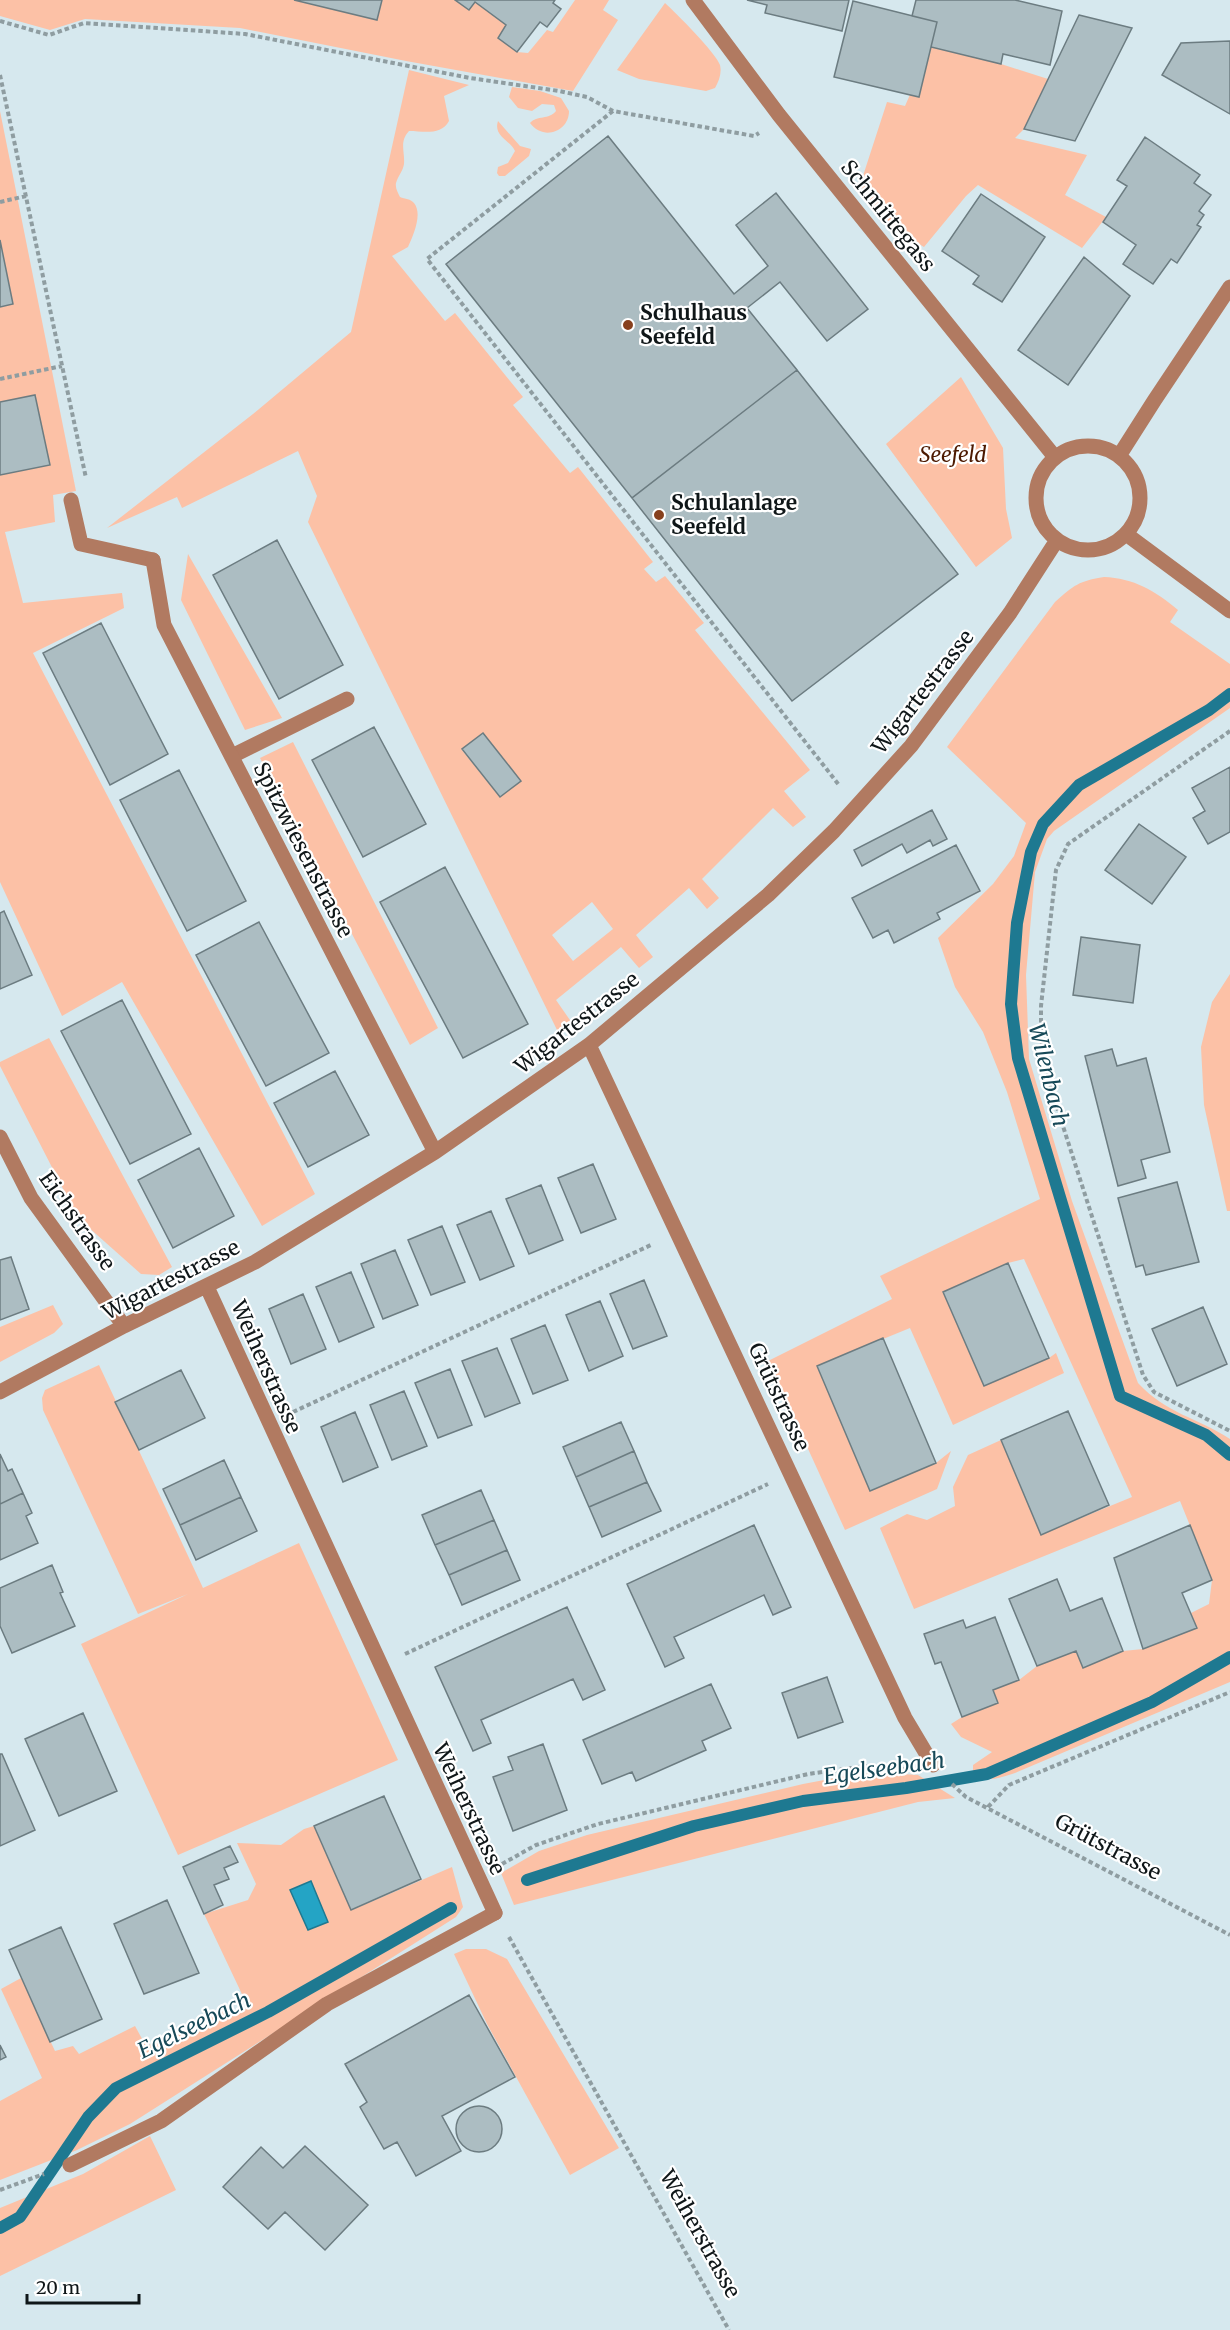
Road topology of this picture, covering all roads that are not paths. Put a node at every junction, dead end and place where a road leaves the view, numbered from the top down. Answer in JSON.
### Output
{"nodes":[{"id":1,"x":693,"y":0,"type":"edge"},
{"id":2,"x":1230,"y":287,"type":"edge"},
{"id":3,"x":1054,"y":456,"type":"junction"},
{"id":4,"x":1119,"y":456,"type":"junction"},
{"id":5,"x":71,"y":500,"type":"dead end"},
{"id":6,"x":1126,"y":534,"type":"junction"},
{"id":7,"x":1057,"y":540,"type":"junction"},
{"id":8,"x":1230,"y":611,"type":"edge"},
{"id":9,"x":347,"y":699,"type":"dead end"},
{"id":10,"x":232,"y":756,"type":"junction"},
{"id":11,"x":589,"y":1045,"type":"junction"},
{"id":12,"x":0,"y":1137,"type":"edge"},
{"id":13,"x":435,"y":1152,"type":"junction"},
{"id":14,"x":207,"y":1287,"type":"junction"},
{"id":15,"x":124,"y":1326,"type":"junction"},
{"id":16,"x":0,"y":1392,"type":"edge"},
{"id":17,"x":933,"y":1766,"type":"road end"},
{"id":18,"x":70,"y":2165,"type":"dead end"}],
"edges":[{"from":1,"to":3,"type":"street","name":"Schmittegass"},
{"from":2,"to":4,"type":"street"},
{"from":3,"to":4,"type":"street"},
{"from":3,"to":7,"type":"street"},
{"from":4,"to":6,"type":"street"},
{"from":5,"to":10,"type":"street","name":"Spitzwiesenstrasse"},
{"from":6,"to":7,"type":"street"},
{"from":6,"to":8,"type":"street"},
{"from":7,"to":11,"type":"street","name":"Wigartestrasse"},
{"from":9,"to":10,"type":"street"},
{"from":10,"to":13,"type":"street","name":"Spitzwiesenstrasse"},
{"from":11,"to":13,"type":"street","name":"Wigartestrasse"},
{"from":11,"to":17,"type":"street","name":"Grütstrasse"},
{"from":12,"to":15,"type":"street","name":"Eichstrasse"},
{"from":13,"to":14,"type":"street","name":"Wigartestrasse"},
{"from":14,"to":15,"type":"street","name":"Wigartestrasse"},
{"from":14,"to":18,"type":"street","name":"Weiherstrasse"},
{"from":15,"to":16,"type":"street","name":"Wigartestrasse"}]}
